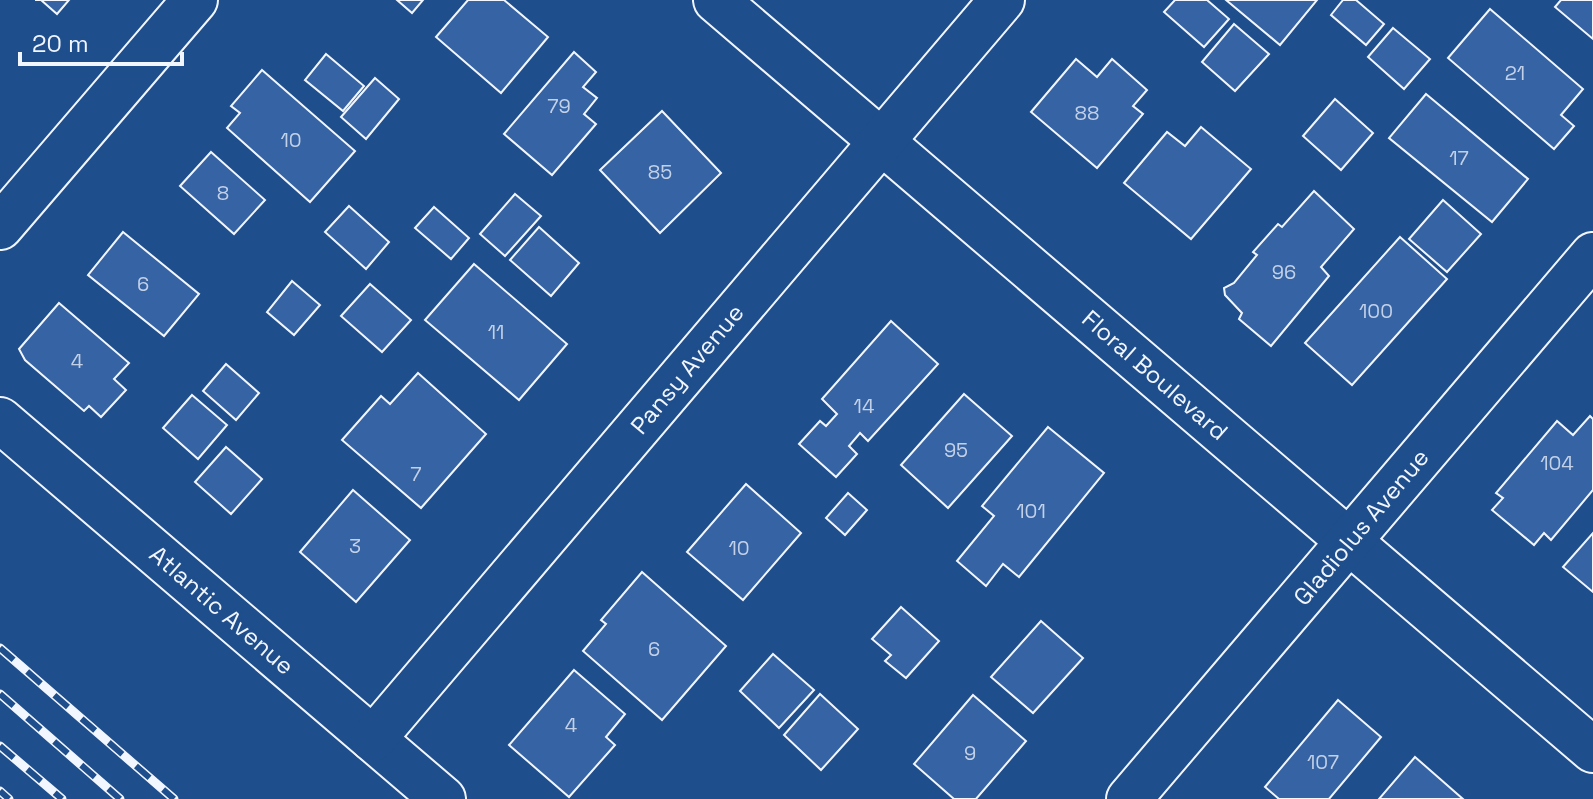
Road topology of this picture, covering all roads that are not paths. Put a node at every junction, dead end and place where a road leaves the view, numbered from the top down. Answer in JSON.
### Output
{"nodes":[{"id":1,"x":195,"y":0,"type":"edge"},
{"id":2,"x":716,"y":0,"type":"edge"},
{"id":3,"x":1002,"y":0,"type":"edge"},
{"id":4,"x":881,"y":141,"type":"junction"},
{"id":5,"x":0,"y":227,"type":"edge"},
{"id":6,"x":1593,"y":255,"type":"edge"},
{"id":7,"x":0,"y":420,"type":"edge"},
{"id":8,"x":1349,"y":541,"type":"junction"},
{"id":9,"x":373,"y":739,"type":"junction"},
{"id":10,"x":1593,"y":750,"type":"edge"},
{"id":11,"x":443,"y":799,"type":"edge"},
{"id":12,"x":1129,"y":799,"type":"edge"}],
"edges":[{"from":1,"to":5,"type":"street"},
{"from":2,"to":4,"type":"street","name":"Floral Boulevard"},
{"from":3,"to":4,"type":"street","name":"Pansy Avenue"},
{"from":4,"to":8,"type":"street","name":"Floral Boulevard"},
{"from":4,"to":9,"type":"street","name":"Pansy Avenue"},
{"from":6,"to":8,"type":"street","name":"Gladiolus Avenue"},
{"from":7,"to":9,"type":"street","name":"Atlantic Avenue"},
{"from":8,"to":10,"type":"street","name":"Floral Boulevard"},
{"from":8,"to":12,"type":"street","name":"Gladiolus Avenue"},
{"from":9,"to":11,"type":"street","name":"Atlantic Avenue"}]}
